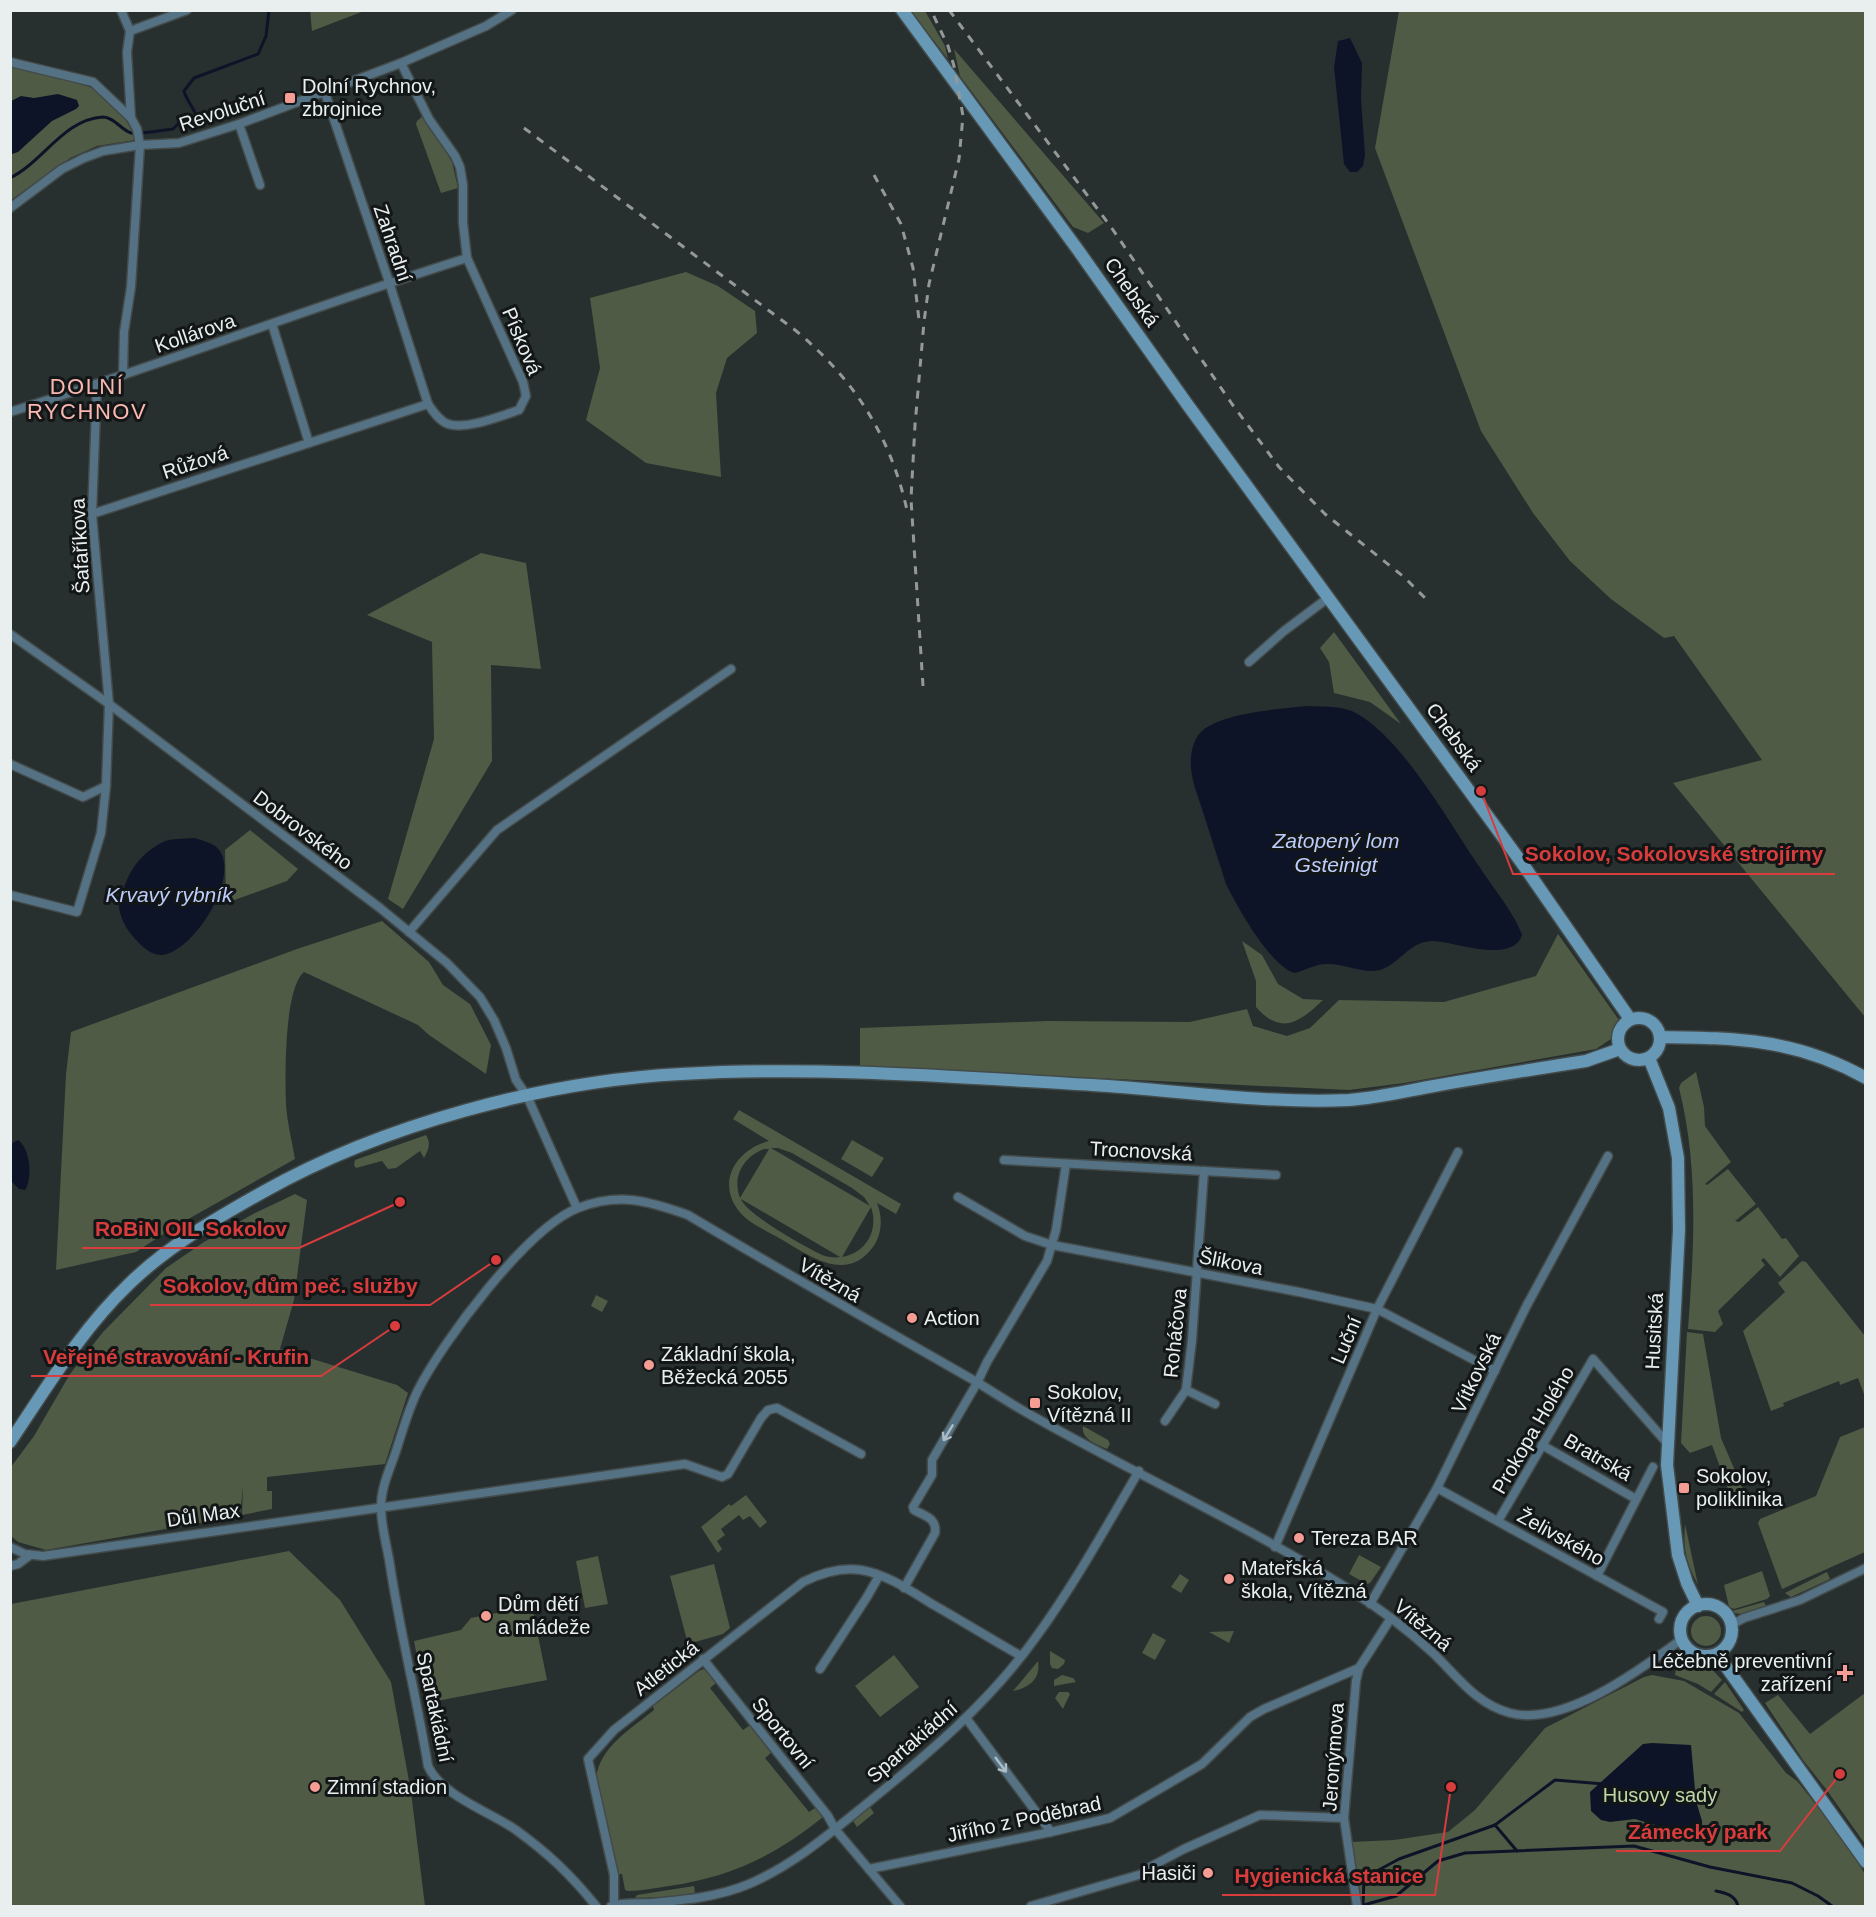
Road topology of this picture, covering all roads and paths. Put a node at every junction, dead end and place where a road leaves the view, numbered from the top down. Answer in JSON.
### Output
{"nodes":[{"id":1,"x":121,"y":10,"type":"edge"},
{"id":2,"x":187,"y":10,"type":"edge"},
{"id":3,"x":513,"y":10,"type":"edge"},
{"id":4,"x":902,"y":10,"type":"edge"},
{"id":5,"x":130,"y":31,"type":"junction"},
{"id":6,"x":10,"y":62,"type":"edge"},
{"id":7,"x":401,"y":63,"type":"junction"},
{"id":8,"x":325,"y":93,"type":"junction"},
{"id":9,"x":131,"y":118,"type":"junction"},
{"id":10,"x":239,"y":124,"type":"junction"},
{"id":11,"x":139,"y":137,"type":"junction"},
{"id":12,"x":260,"y":185,"type":"dead end"},
{"id":13,"x":10,"y":208,"type":"edge"},
{"id":14,"x":467,"y":258,"type":"junction"},
{"id":15,"x":389,"y":282,"type":"junction"},
{"id":16,"x":272,"y":324,"type":"junction"},
{"id":17,"x":123,"y":375,"type":"junction"},
{"id":18,"x":97,"y":384,"type":"junction"},
{"id":19,"x":428,"y":404,"type":"junction"},
{"id":20,"x":10,"y":412,"type":"edge"},
{"id":21,"x":309,"y":443,"type":"junction"},
{"id":22,"x":92,"y":514,"type":"junction"},
{"id":23,"x":1328,"y":598,"type":"junction"},
{"id":24,"x":10,"y":634,"type":"edge"},
{"id":25,"x":1249,"y":662,"type":"dead end"},
{"id":26,"x":731,"y":669,"type":"dead end"},
{"id":27,"x":109,"y":704,"type":"junction"},
{"id":28,"x":10,"y":764,"type":"edge"},
{"id":29,"x":106,"y":786,"type":"junction"},
{"id":30,"x":10,"y":895,"type":"edge"},
{"id":31,"x":408,"y":932,"type":"junction"},
{"id":32,"x":1630,"y":1020,"type":"junction"},
{"id":33,"x":1660,"y":1037,"type":"junction"},
{"id":34,"x":1620,"y":1048,"type":"junction"},
{"id":35,"x":1648,"y":1058,"type":"junction"},
{"id":36,"x":1866,"y":1078,"type":"edge"},
{"id":37,"x":527,"y":1096,"type":"junction"},
{"id":38,"x":1458,"y":1152,"type":"dead end"},
{"id":39,"x":1608,"y":1156,"type":"dead end"},
{"id":40,"x":1004,"y":1160,"type":"dead end"},
{"id":41,"x":1066,"y":1164,"type":"junction"},
{"id":42,"x":1204,"y":1171,"type":"junction"},
{"id":43,"x":1276,"y":1175,"type":"dead end"},
{"id":44,"x":958,"y":1197,"type":"dead end"},
{"id":45,"x":577,"y":1208,"type":"junction"},
{"id":46,"x":1052,"y":1245,"type":"junction"},
{"id":47,"x":1197,"y":1272,"type":"junction"},
{"id":48,"x":1377,"y":1310,"type":"junction"},
{"id":49,"x":1495,"y":1371,"type":"junction"},
{"id":50,"x":977,"y":1383,"type":"junction"},
{"id":51,"x":1186,"y":1390,"type":"junction"},
{"id":52,"x":1215,"y":1404,"type":"dead end"},
{"id":53,"x":1165,"y":1421,"type":"dead end"},
{"id":54,"x":10,"y":1442,"type":"edge"},
{"id":55,"x":1668,"y":1443,"type":"junction"},
{"id":56,"x":1542,"y":1445,"type":"junction"},
{"id":57,"x":861,"y":1454,"type":"dead end"},
{"id":58,"x":1653,"y":1467,"type":"dead end"},
{"id":59,"x":1138,"y":1472,"type":"junction"},
{"id":60,"x":1437,"y":1488,"type":"junction"},
{"id":61,"x":1636,"y":1498,"type":"junction"},
{"id":62,"x":381,"y":1507,"type":"junction"},
{"id":63,"x":1498,"y":1521,"type":"junction"},
{"id":64,"x":10,"y":1546,"type":"edge"},
{"id":65,"x":1275,"y":1547,"type":"junction"},
{"id":66,"x":30,"y":1555,"type":"junction"},
{"id":67,"x":10,"y":1566,"type":"edge"},
{"id":68,"x":1866,"y":1568,"type":"edge"},
{"id":69,"x":879,"y":1576,"type":"junction"},
{"id":70,"x":1597,"y":1576,"type":"junction"},
{"id":71,"x":904,"y":1588,"type":"junction"},
{"id":72,"x":1370,"y":1604,"type":"junction"},
{"id":73,"x":1698,"y":1606,"type":"junction"},
{"id":74,"x":1391,"y":1618,"type":"junction"},
{"id":75,"x":1659,"y":1619,"type":"dead end"},
{"id":76,"x":1731,"y":1625,"type":"junction"},
{"id":77,"x":1682,"y":1639,"type":"junction"},
{"id":78,"x":1717,"y":1654,"type":"junction"},
{"id":79,"x":1021,"y":1656,"type":"junction"},
{"id":80,"x":703,"y":1659,"type":"junction"},
{"id":81,"x":1359,"y":1668,"type":"junction"},
{"id":82,"x":820,"y":1669,"type":"dead end"},
{"id":83,"x":966,"y":1718,"type":"junction"},
{"id":84,"x":1344,"y":1818,"type":"junction"},
{"id":85,"x":835,"y":1829,"type":"junction"},
{"id":86,"x":1052,"y":1832,"type":"junction"},
{"id":87,"x":1866,"y":1862,"type":"edge"},
{"id":88,"x":869,"y":1869,"type":"junction"},
{"id":89,"x":596,"y":1906,"type":"edge"},
{"id":90,"x":613,"y":1906,"type":"edge"},
{"id":91,"x":900,"y":1906,"type":"edge"},
{"id":92,"x":1031,"y":1906,"type":"edge"},
{"id":93,"x":1357,"y":1906,"type":"edge"}],
"edges":[{"from":1,"to":5,"type":"street"},
{"from":2,"to":5,"type":"street"},
{"from":3,"to":7,"type":"street","name":"Revoluční"},
{"from":4,"to":23,"type":"street","name":"Chebská"},
{"from":5,"to":9,"type":"street"},
{"from":6,"to":9,"type":"street"},
{"from":7,"to":8,"type":"street","name":"Revoluční"},
{"from":7,"to":14,"type":"street","name":"Písková"},
{"from":8,"to":10,"type":"street","name":"Revoluční"},
{"from":8,"to":15,"type":"street","name":"Zahradní"},
{"from":9,"to":11,"type":"street"},
{"from":10,"to":11,"type":"street","name":"Revoluční"},
{"from":10,"to":12,"type":"street"},
{"from":11,"to":13,"type":"street","name":"Revoluční"},
{"from":11,"to":17,"type":"street"},
{"from":14,"to":15,"type":"street"},
{"from":14,"to":19,"type":"street","name":"Písková"},
{"from":15,"to":16,"type":"street","name":"Kollárova"},
{"from":15,"to":19,"type":"street","name":"Zahradní"},
{"from":16,"to":17,"type":"street","name":"Kollárova"},
{"from":16,"to":21,"type":"street"},
{"from":17,"to":18,"type":"street","name":"Kollárova"},
{"from":18,"to":20,"type":"street","name":"Kollárova"},
{"from":18,"to":22,"type":"street","name":"Šafaříkova"},
{"from":19,"to":21,"type":"street","name":"Růžová"},
{"from":21,"to":22,"type":"street","name":"Růžová"},
{"from":22,"to":27,"type":"street","name":"Šafaříkova"},
{"from":23,"to":25,"type":"street"},
{"from":23,"to":32,"type":"street","name":"Chebská"},
{"from":24,"to":27,"type":"street","name":"Dobrovského"},
{"from":26,"to":31,"type":"street"},
{"from":27,"to":29,"type":"street","name":"Šafaříkova"},
{"from":27,"to":31,"type":"street","name":"Dobrovského"},
{"from":28,"to":29,"type":"street"},
{"from":29,"to":30,"type":"street","name":"Šafaříkova"},
{"from":31,"to":37,"type":"street","name":"Dobrovského"},
{"from":32,"to":33,"type":"street"},
{"from":32,"to":34,"type":"street"},
{"from":33,"to":35,"type":"street"},
{"from":33,"to":36,"type":"street"},
{"from":34,"to":35,"type":"street"},
{"from":34,"to":37,"type":"street"},
{"from":35,"to":55,"type":"street","name":"Husitská"},
{"from":37,"to":45,"type":"street","name":"Dobrovského"},
{"from":37,"to":54,"type":"street"},
{"from":38,"to":48,"type":"street","name":"Luční"},
{"from":39,"to":49,"type":"street","name":"Vítkovská"},
{"from":40,"to":41,"type":"street","name":"Trocnovská"},
{"from":41,"to":42,"type":"street","name":"Trocnovská"},
{"from":41,"to":46,"type":"street"},
{"from":42,"to":43,"type":"street","name":"Trocnovská"},
{"from":42,"to":47,"type":"street","name":"Roháčova"},
{"from":44,"to":46,"type":"street","name":"Šlikova"},
{"from":45,"to":50,"type":"street","name":"Vítězná"},
{"from":45,"to":62,"type":"street","name":"Vítězná"},
{"from":46,"to":47,"type":"street","name":"Šlikova"},
{"from":46,"to":50,"type":"street"},
{"from":47,"to":48,"type":"street","name":"Šlikova"},
{"from":47,"to":51,"type":"street","name":"Roháčova"},
{"from":48,"to":49,"type":"street","name":"Šlikova"},
{"from":48,"to":65,"type":"street","name":"Luční"},
{"from":49,"to":60,"type":"street","name":"Vítkovská"},
{"from":50,"to":59,"type":"street","name":"Vítězná"},
{"from":50,"to":71,"type":"street","one_way":true},
{"from":51,"to":52,"type":"street","name":"Roháčova"},
{"from":51,"to":53,"type":"street","name":"Roháčova"},
{"from":55,"to":56,"type":"street","name":"Prokopa Holého"},
{"from":55,"to":73,"type":"street","name":"Husitská"},
{"from":56,"to":61,"type":"street","name":"Bratrská"},
{"from":56,"to":63,"type":"street","name":"Prokopa Holého"},
{"from":57,"to":62,"type":"street"},
{"from":58,"to":61,"type":"street"},
{"from":59,"to":65,"type":"street","name":"Vítězná"},
{"from":59,"to":79,"type":"street","name":"Spartakiádní"},
{"from":60,"to":63,"type":"street","name":"Želivského"},
{"from":60,"to":72,"type":"street","name":"Vítkovská"},
{"from":61,"to":70,"type":"street"},
{"from":62,"to":66,"type":"street","name":"Důl Max"},
{"from":62,"to":89,"type":"street","name":"Spartakiádní"},
{"from":63,"to":70,"type":"street","name":"Želivského"},
{"from":64,"to":66,"type":"street","name":"Důl Max"},
{"from":65,"to":72,"type":"street","name":"Vítězná"},
{"from":66,"to":67,"type":"street","name":"Důl Max"},
{"from":68,"to":76,"type":"street"},
{"from":69,"to":71,"type":"street","name":"Atletická"},
{"from":69,"to":80,"type":"street","name":"Atletická"},
{"from":69,"to":82,"type":"street"},
{"from":70,"to":75,"type":"street","name":"Želivského"},
{"from":71,"to":79,"type":"street","name":"Atletická"},
{"from":72,"to":74,"type":"street","name":"Vítězná"},
{"from":73,"to":76,"type":"street"},
{"from":73,"to":77,"type":"street"},
{"from":74,"to":77,"type":"street","name":"Vítězná"},
{"from":74,"to":81,"type":"street","name":"Jeronýmova"},
{"from":76,"to":78,"type":"street"},
{"from":77,"to":78,"type":"street"},
{"from":78,"to":87,"type":"street"},
{"from":79,"to":83,"type":"street","name":"Spartakiádní"},
{"from":80,"to":85,"type":"street","name":"Sportovní"},
{"from":80,"to":90,"type":"street","name":"Atletická"},
{"from":81,"to":84,"type":"street","name":"Jeronýmova"},
{"from":81,"to":86,"type":"street","name":"Jiřího z Poděbrad"},
{"from":83,"to":85,"type":"street","name":"Spartakiádní"},
{"from":83,"to":86,"type":"street","one_way":true},
{"from":84,"to":92,"type":"street"},
{"from":84,"to":93,"type":"street","name":"Jeronýmova"},
{"from":85,"to":88,"type":"street","name":"Sportovní"},
{"from":85,"to":90,"type":"street","name":"Spartakiádní"},
{"from":86,"to":88,"type":"street","name":"Jiřího z Poděbrad"},
{"from":88,"to":91,"type":"street","name":"Sportovní"}]}
